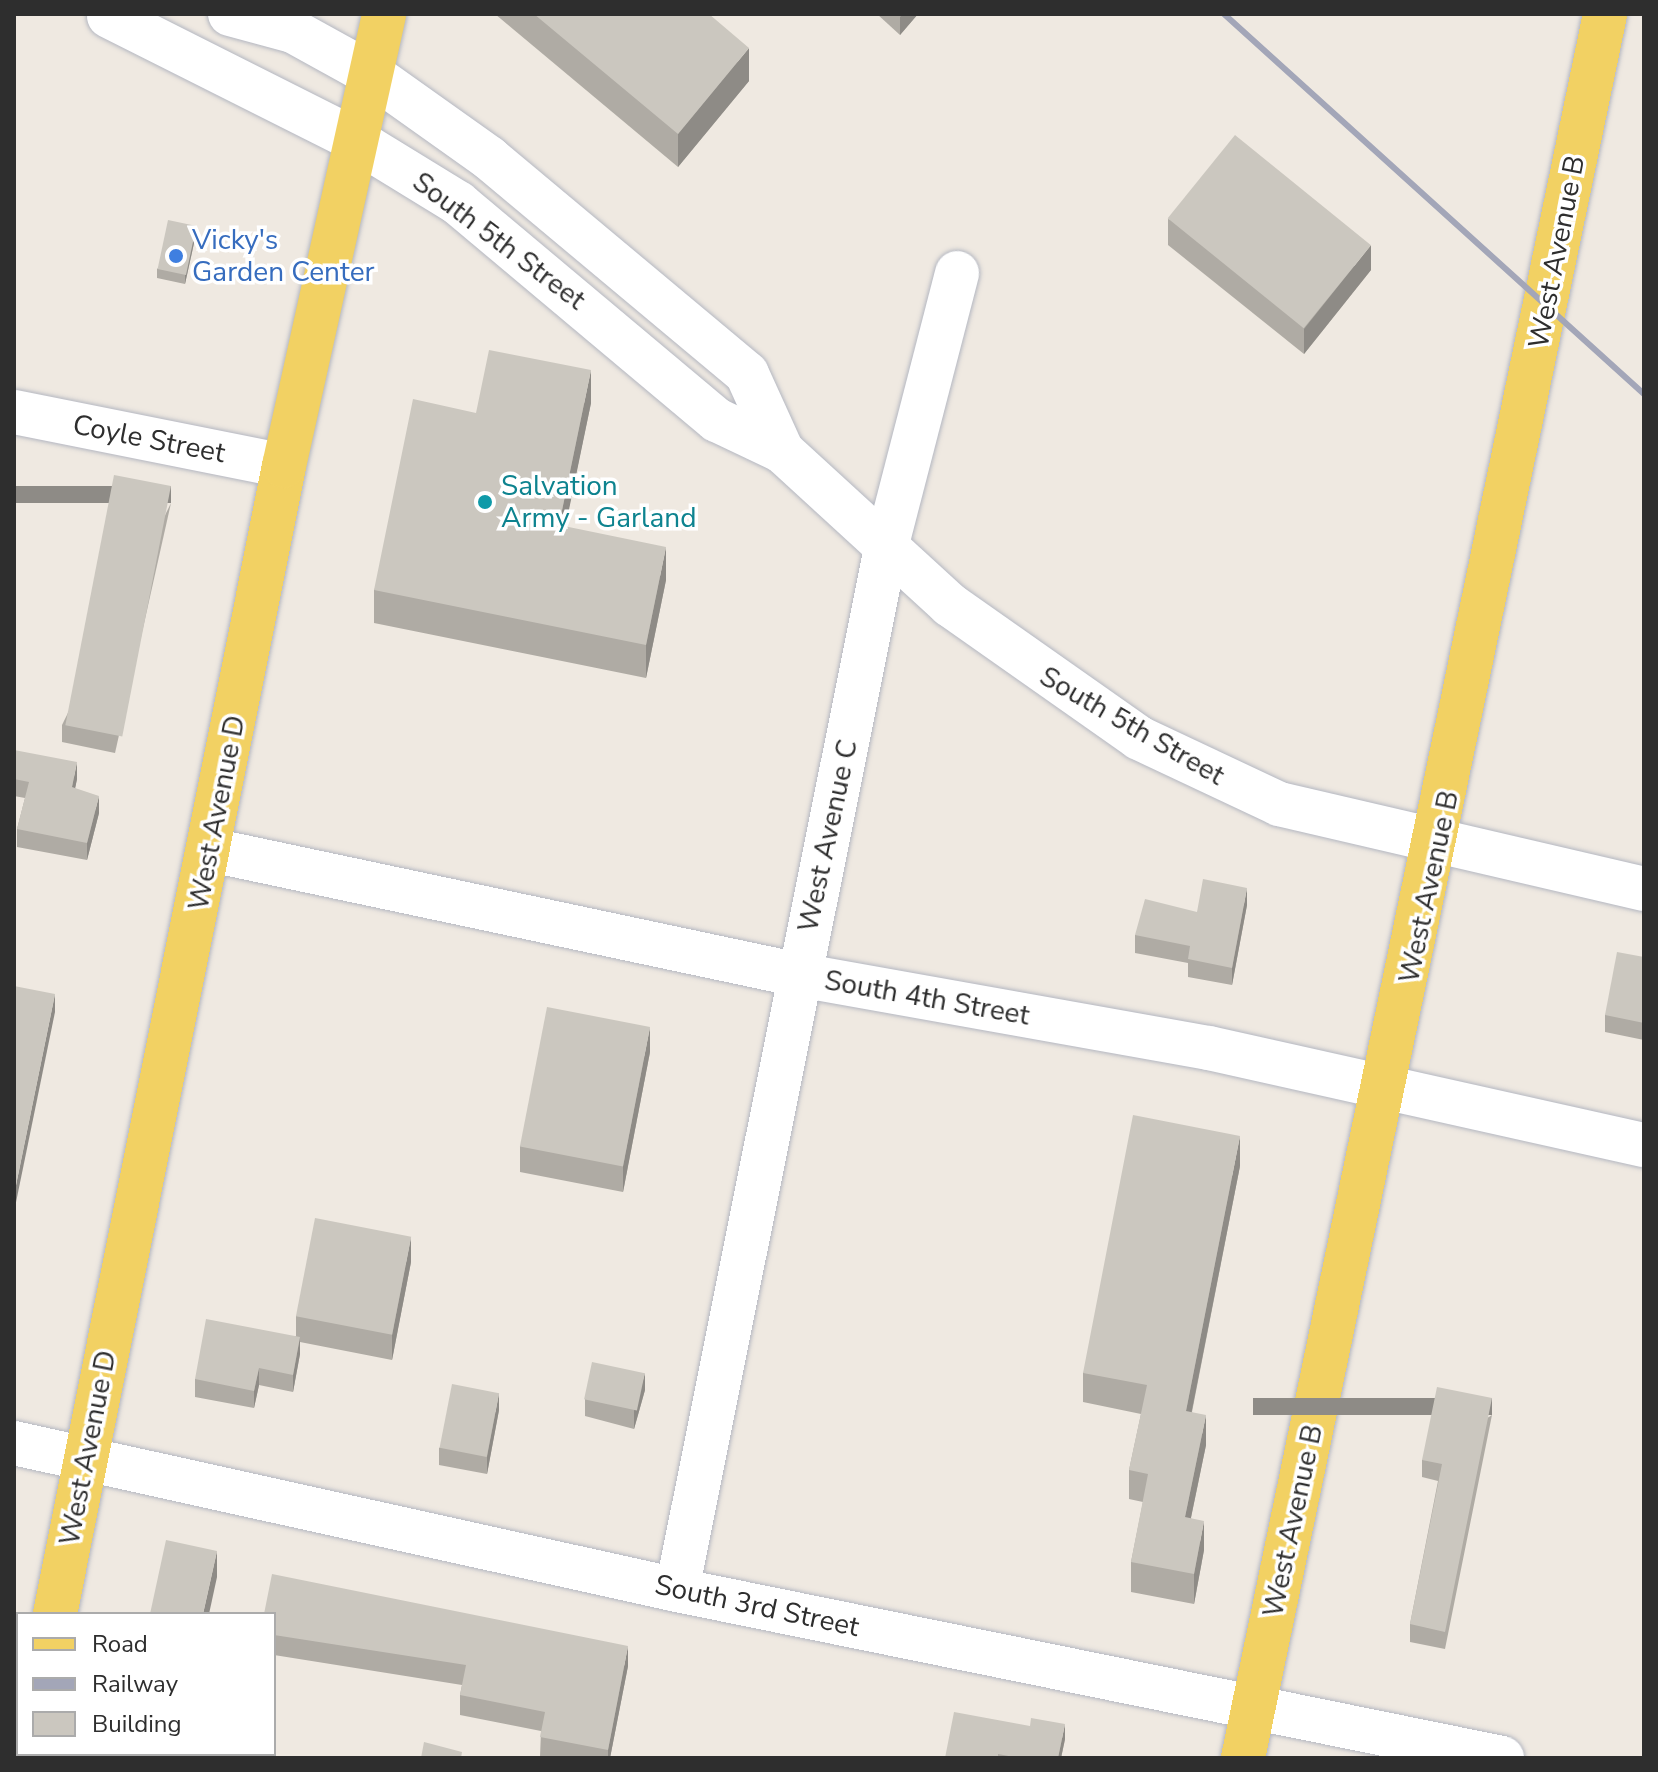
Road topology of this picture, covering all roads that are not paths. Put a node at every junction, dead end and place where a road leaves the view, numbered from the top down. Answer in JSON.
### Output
{"nodes":[{"id":1,"x":230,"y":14,"type":"edge"},
{"id":2,"x":384,"y":14,"type":"edge"},
{"id":3,"x":1605,"y":14,"type":"edge"},
{"id":4,"x":112,"y":15,"type":"edge"},
{"id":5,"x":371,"y":74,"type":"junction"},
{"id":6,"x":357,"y":141,"type":"junction"},
{"id":7,"x":957,"y":273,"type":"dead end"},
{"id":8,"x":14,"y":412,"type":"edge"},
{"id":9,"x":782,"y":451,"type":"junction"},
{"id":10,"x":284,"y":466,"type":"junction"},
{"id":11,"x":886,"y":548,"type":"junction"},
{"id":12,"x":1437,"y":845,"type":"junction"},
{"id":13,"x":211,"y":850,"type":"junction"},
{"id":14,"x":1644,"y":889,"type":"edge"},
{"id":15,"x":799,"y":975,"type":"junction"},
{"id":16,"x":1388,"y":1087,"type":"junction"},
{"id":17,"x":1644,"y":1145,"type":"edge"},
{"id":18,"x":14,"y":1443,"type":"edge"},
{"id":19,"x":85,"y":1456,"type":"junction"},
{"id":20,"x":677,"y":1590,"type":"junction"},
{"id":21,"x":55,"y":1612,"type":"edge"},
{"id":22,"x":1253,"y":1705,"type":"junction"},
{"id":23,"x":1243,"y":1758,"type":"edge"},
{"id":24,"x":1502,"y":1758,"type":"edge"}],
"edges":[{"from":1,"to":5,"type":"street","name":"South 5th Street"},
{"from":2,"to":5,"type":"main road","name":"West Avenue D"},
{"from":3,"to":12,"type":"main road","name":"West Avenue B"},
{"from":4,"to":6,"type":"street","name":"South 5th Street"},
{"from":5,"to":6,"type":"main road","name":"West Avenue D"},
{"from":5,"to":9,"type":"street","name":"South 5th Street"},
{"from":6,"to":9,"type":"street","name":"South 5th Street"},
{"from":6,"to":10,"type":"main road","name":"West Avenue D"},
{"from":7,"to":11,"type":"street","name":"West Avenue C"},
{"from":8,"to":10,"type":"street","name":"Coyle Street"},
{"from":9,"to":11,"type":"street","name":"South 5th Street"},
{"from":10,"to":13,"type":"main road","name":"West Avenue D"},
{"from":11,"to":12,"type":"street","name":"South 5th Street"},
{"from":11,"to":15,"type":"street","name":"West Avenue C"},
{"from":12,"to":14,"type":"street","name":"South 5th Street"},
{"from":12,"to":16,"type":"main road","name":"West Avenue B"},
{"from":13,"to":15,"type":"street","name":"South 4th Street"},
{"from":13,"to":19,"type":"main road","name":"West Avenue D"},
{"from":15,"to":16,"type":"street","name":"South 4th Street"},
{"from":15,"to":20,"type":"street","name":"West Avenue C"},
{"from":16,"to":17,"type":"street","name":"South 4th Street"},
{"from":16,"to":22,"type":"main road","name":"West Avenue B"},
{"from":18,"to":19,"type":"street","name":"South 3rd Street"},
{"from":19,"to":20,"type":"street","name":"South 3rd Street"},
{"from":19,"to":21,"type":"main road","name":"West Avenue D"},
{"from":20,"to":22,"type":"street","name":"South 3rd Street"},
{"from":22,"to":23,"type":"main road","name":"West Avenue B"},
{"from":22,"to":24,"type":"street","name":"South 3rd Street"}]}
